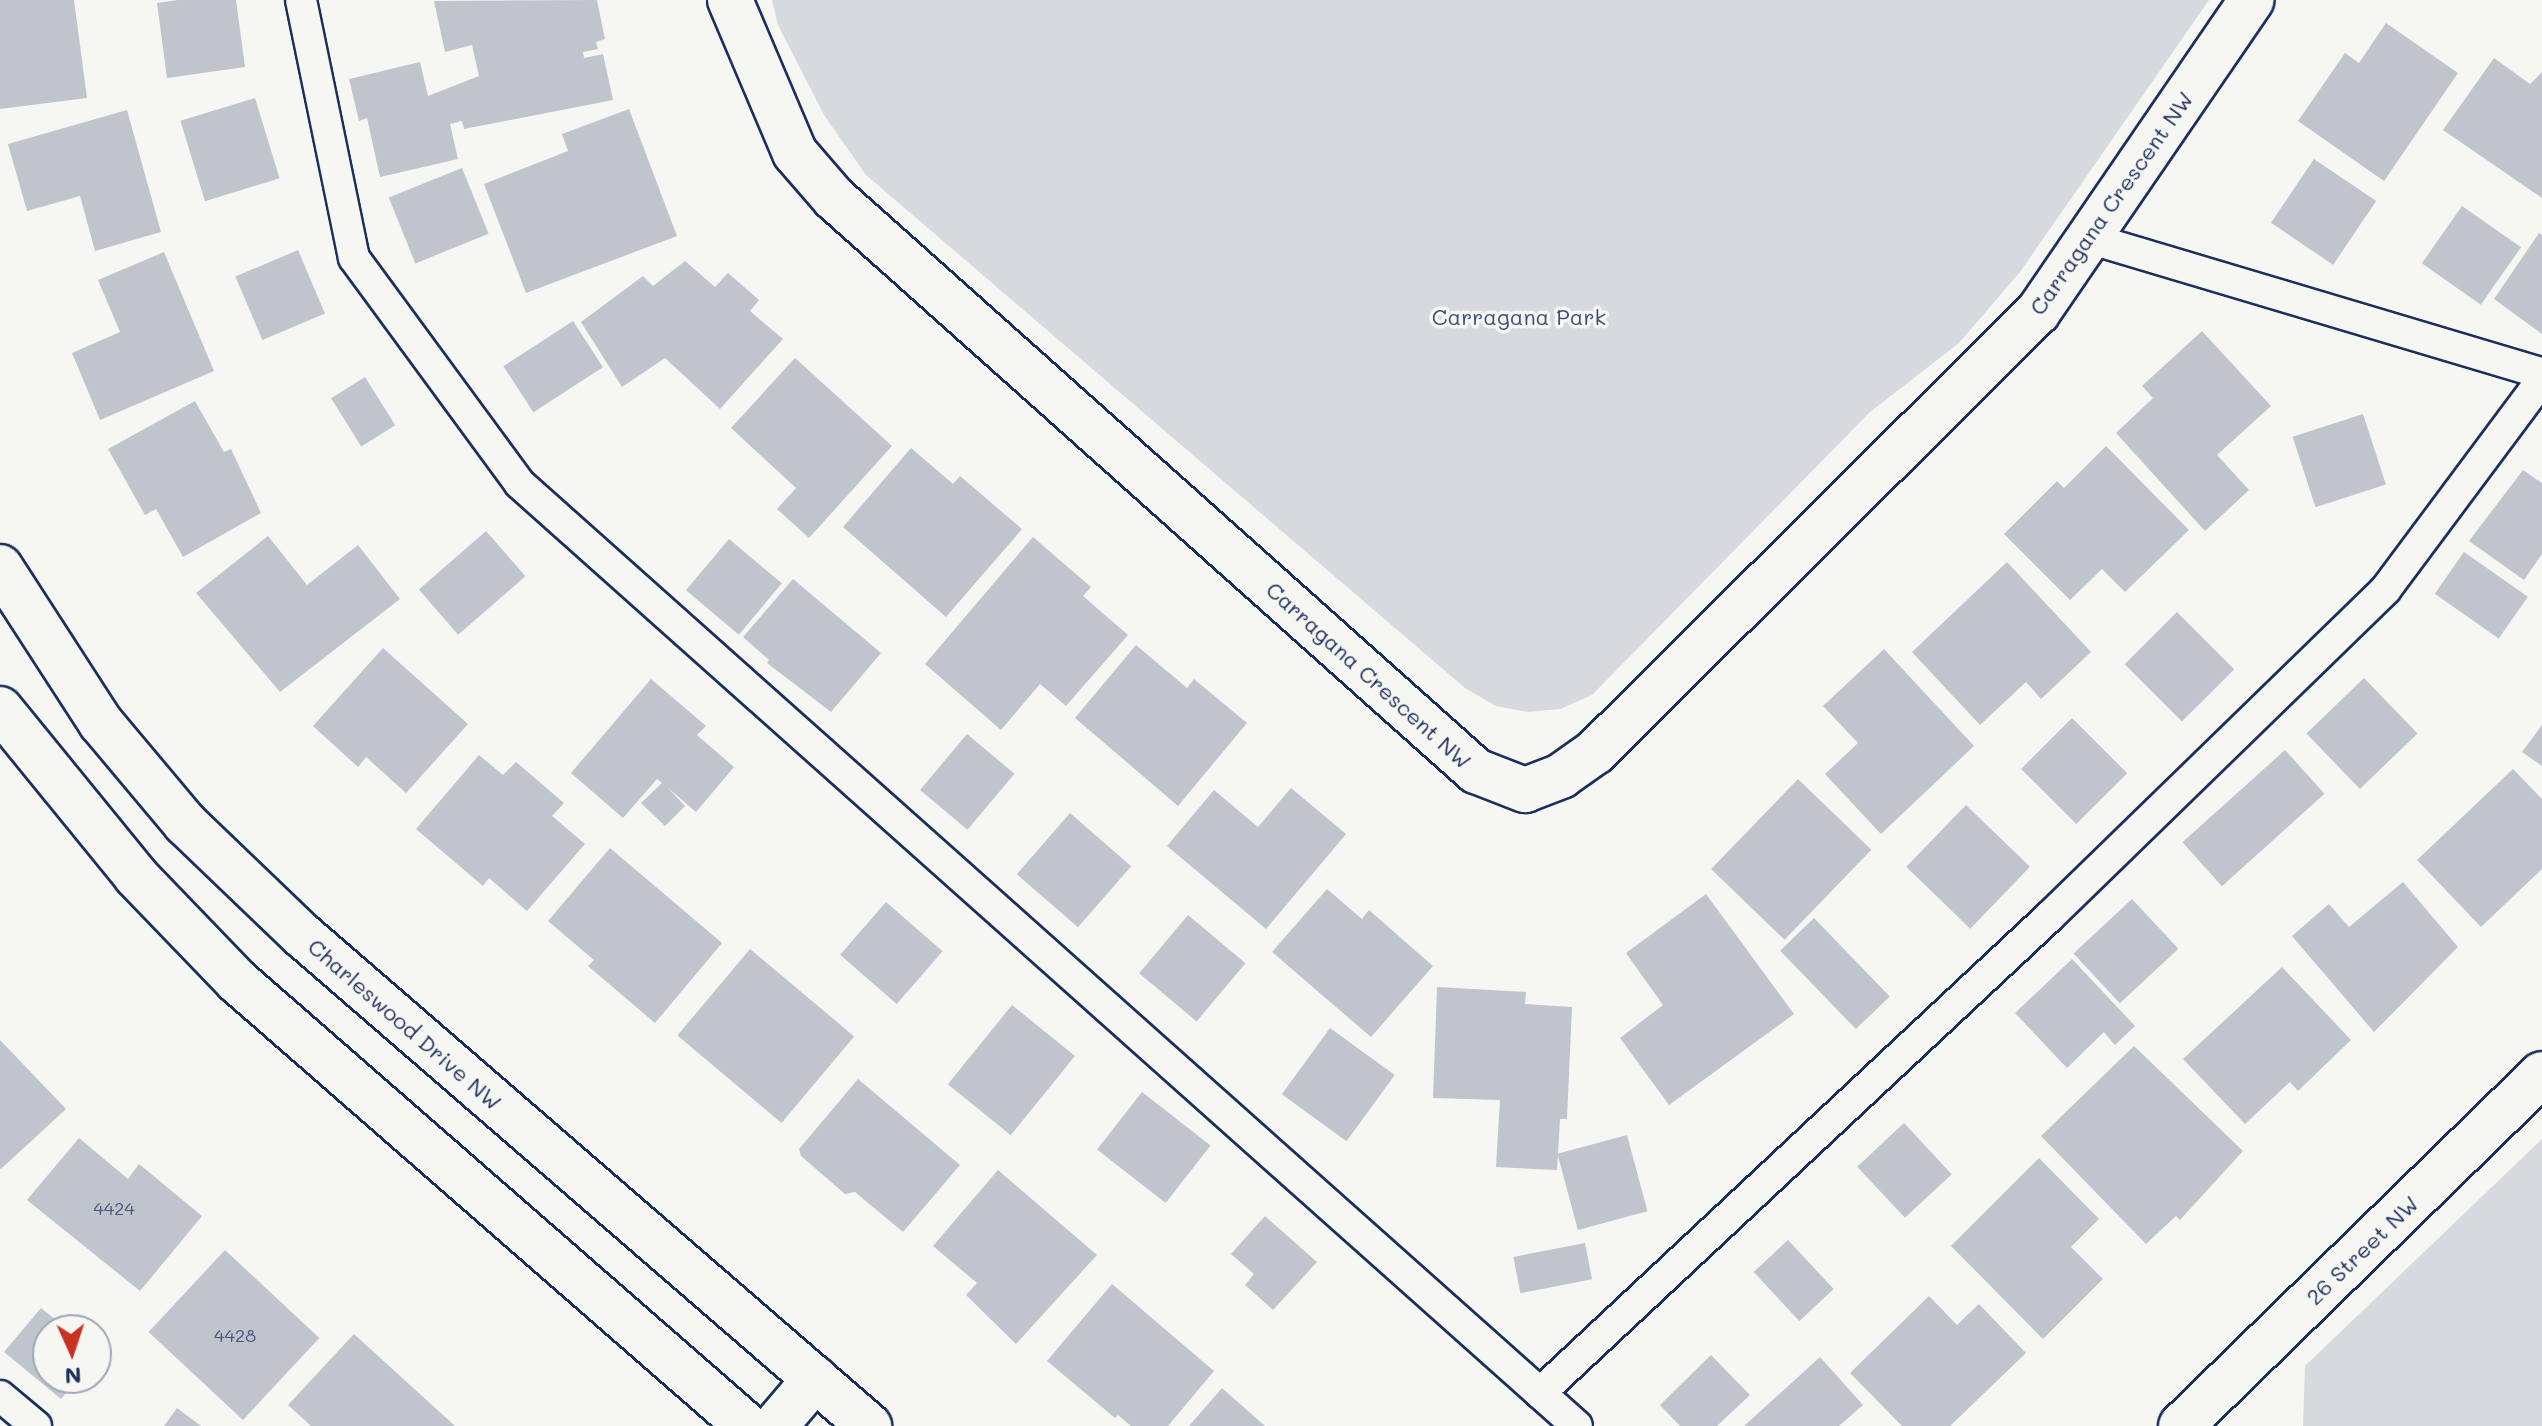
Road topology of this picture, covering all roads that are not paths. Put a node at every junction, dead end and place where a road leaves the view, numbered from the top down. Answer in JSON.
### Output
{"nodes":[{"id":1,"x":301,"y":0,"type":"edge"},
{"id":2,"x":730,"y":0,"type":"edge"},
{"id":3,"x":2252,"y":0,"type":"edge"},
{"id":4,"x":2088,"y":238,"type":"junction"},
{"id":5,"x":2542,"y":373,"type":"edge"},
{"id":6,"x":2542,"y":380,"type":"edge"},
{"id":7,"x":0,"y":567,"type":"edge"},
{"id":8,"x":0,"y":709,"type":"edge"},
{"id":9,"x":2542,"y":1074,"type":"edge"},
{"id":10,"x":815,"y":1379,"type":"junction"},
{"id":11,"x":1540,"y":1393,"type":"junction"},
{"id":12,"x":0,"y":1396,"type":"edge"},
{"id":13,"x":2197,"y":1421,"type":"edge"},
{"id":14,"x":36,"y":1426,"type":"edge"},
{"id":15,"x":747,"y":1426,"type":"edge"},
{"id":16,"x":775,"y":1426,"type":"edge"},
{"id":17,"x":869,"y":1426,"type":"edge"},
{"id":18,"x":1577,"y":1426,"type":"edge"}],
"edges":[{"from":1,"to":11,"type":"lane"},
{"from":2,"to":4,"type":"street","name":"Carragana Crescent NW"},
{"from":3,"to":4,"type":"street","name":"Carragana Crescent NW"},
{"from":4,"to":5,"type":"lane"},
{"from":6,"to":11,"type":"lane"},
{"from":7,"to":10,"type":"street","name":"Charleswood Drive NW"},
{"from":8,"to":15,"type":"street"},
{"from":9,"to":13,"type":"street","name":"26 Street NW"},
{"from":10,"to":16,"type":"street"},
{"from":10,"to":17,"type":"street","name":"Charleswood Drive NW"},
{"from":11,"to":18,"type":"lane"},
{"from":12,"to":14,"type":"lane"}]}
